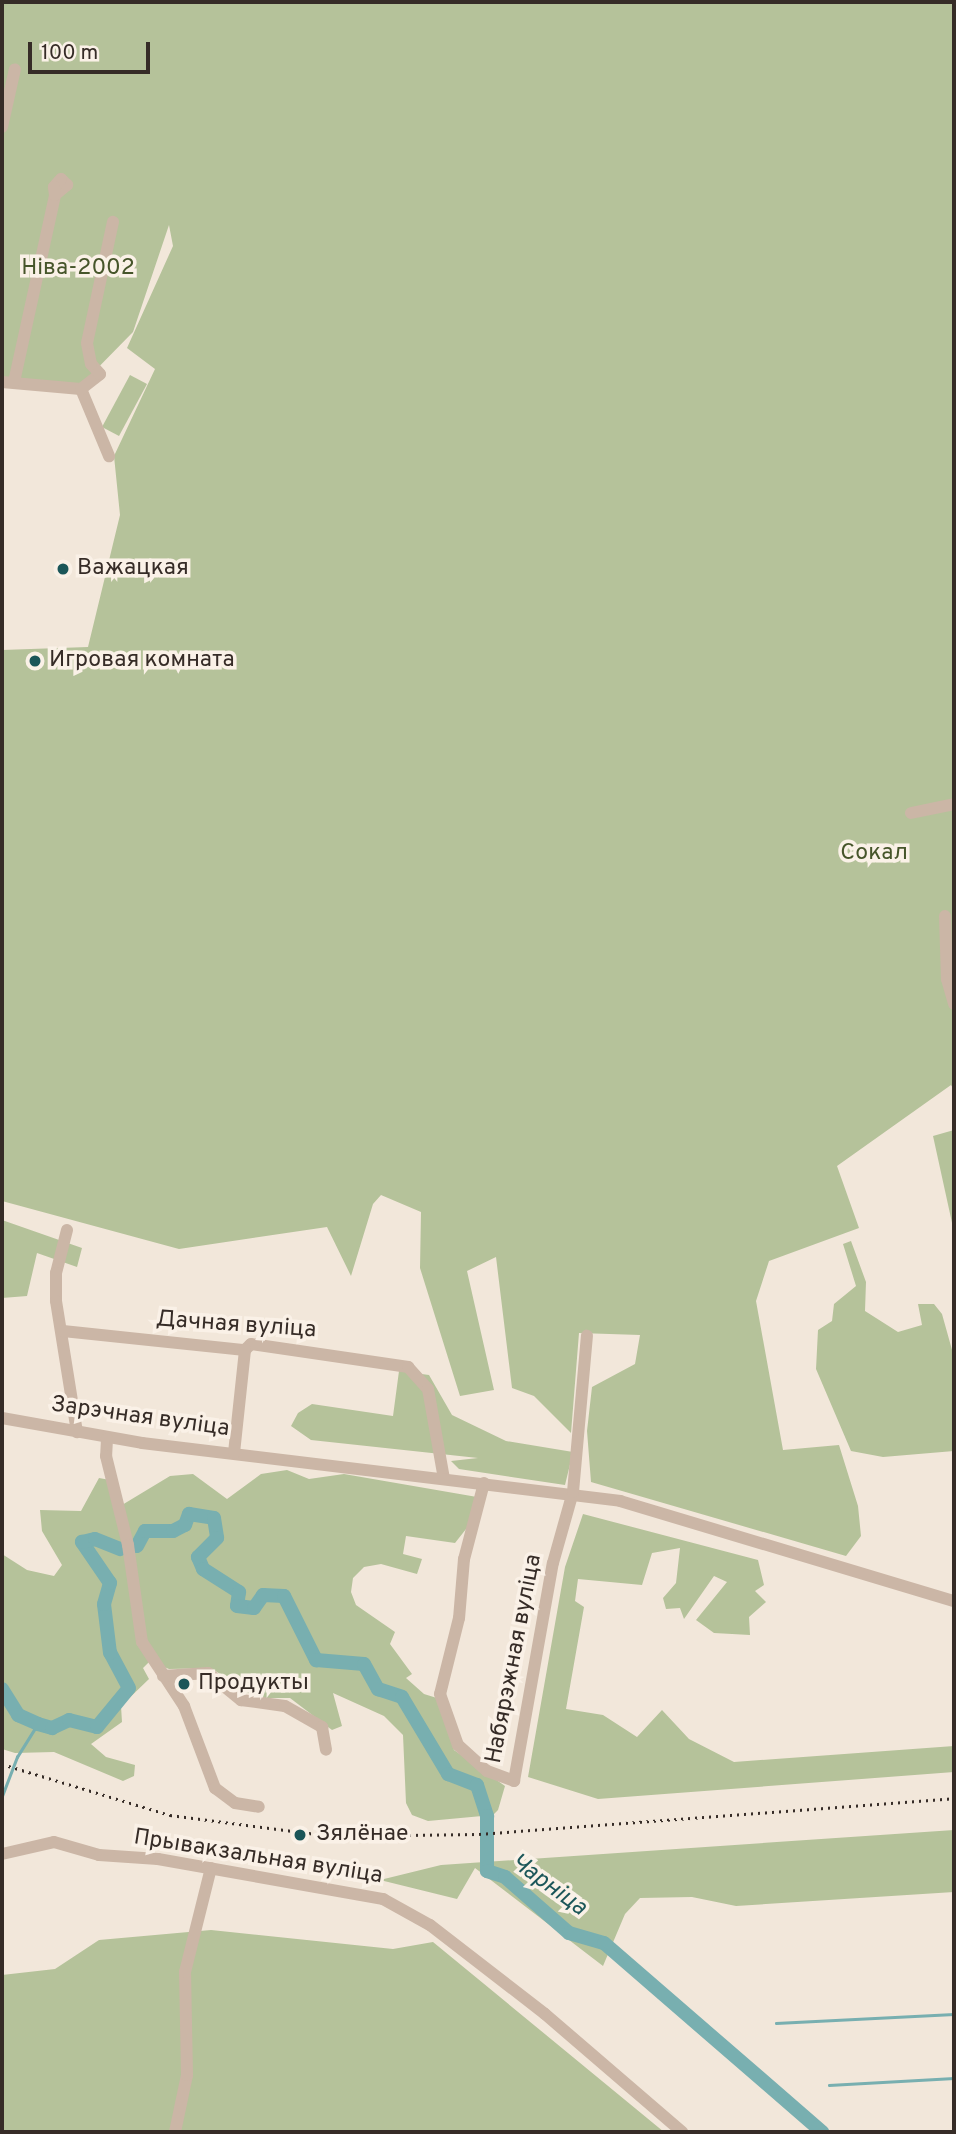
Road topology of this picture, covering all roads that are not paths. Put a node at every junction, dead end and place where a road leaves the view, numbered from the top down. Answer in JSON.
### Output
{"nodes":[{"id":1,"x":15,"y":69,"type":"dead end"},
{"id":2,"x":2,"y":127,"type":"edge"},
{"id":3,"x":55,"y":195,"type":"dead end"},
{"id":4,"x":113,"y":222,"type":"dead end"},
{"id":5,"x":8,"y":382,"type":"edge"},
{"id":6,"x":81,"y":389,"type":"junction"},
{"id":7,"x":109,"y":456,"type":"dead end"},
{"id":8,"x":954,"y":804,"type":"edge"},
{"id":9,"x":911,"y":813,"type":"dead end"},
{"id":10,"x":945,"y":916,"type":"dead end"},
{"id":11,"x":954,"y":1004,"type":"edge"},
{"id":12,"x":67,"y":1230,"type":"dead end"},
{"id":13,"x":63,"y":1331,"type":"junction"},
{"id":14,"x":587,"y":1336,"type":"dead end"},
{"id":15,"x":245,"y":1350,"type":"junction"},
{"id":16,"x":2,"y":1418,"type":"edge"},
{"id":17,"x":77,"y":1432,"type":"junction"},
{"id":18,"x":107,"y":1438,"type":"junction"},
{"id":19,"x":234,"y":1453,"type":"junction"},
{"id":20,"x":444,"y":1479,"type":"junction"},
{"id":21,"x":484,"y":1483,"type":"junction"},
{"id":22,"x":573,"y":1492,"type":"junction"},
{"id":23,"x":954,"y":1601,"type":"edge"},
{"id":24,"x":163,"y":1676,"type":"junction"},
{"id":25,"x":326,"y":1750,"type":"dead end"},
{"id":26,"x":259,"y":1808,"type":"dead end"},
{"id":27,"x":2,"y":1854,"type":"edge"},
{"id":28,"x":211,"y":1868,"type":"junction"},
{"id":29,"x":175,"y":2132,"type":"edge"},
{"id":30,"x":682,"y":2132,"type":"edge"}],
"edges":[{"from":1,"to":2,"type":"street"},
{"from":3,"to":5,"type":"street"},
{"from":4,"to":6,"type":"street"},
{"from":5,"to":6,"type":"street"},
{"from":6,"to":7,"type":"street"},
{"from":8,"to":9,"type":"street"},
{"from":10,"to":11,"type":"street"},
{"from":12,"to":13,"type":"street"},
{"from":13,"to":15,"type":"street","name":"Дачная вуліца"},
{"from":13,"to":17,"type":"street"},
{"from":14,"to":22,"type":"street","name":"Набярэжная вуліца"},
{"from":15,"to":19,"type":"street"},
{"from":15,"to":20,"type":"street","name":"Дачная вуліца"},
{"from":16,"to":17,"type":"street","name":"Зарэчная вуліца"},
{"from":17,"to":18,"type":"street","name":"Зарэчная вуліца"},
{"from":18,"to":19,"type":"street","name":"Зарэчная вуліца"},
{"from":18,"to":24,"type":"street"},
{"from":19,"to":20,"type":"street","name":"Зарэчная вуліца"},
{"from":20,"to":21,"type":"street","name":"Зарэчная вуліца"},
{"from":21,"to":22,"type":"street","name":"Зарэчная вуліца"},
{"from":21,"to":22,"type":"street","name":"Набярэжная вуліца"},
{"from":22,"to":23,"type":"street","name":"Зарэчная вуліца"},
{"from":24,"to":25,"type":"street"},
{"from":24,"to":26,"type":"street"},
{"from":27,"to":28,"type":"street","name":"Прывакзальная вуліца"},
{"from":28,"to":29,"type":"street"},
{"from":28,"to":30,"type":"street","name":"Прывакзальная вуліца"}]}
